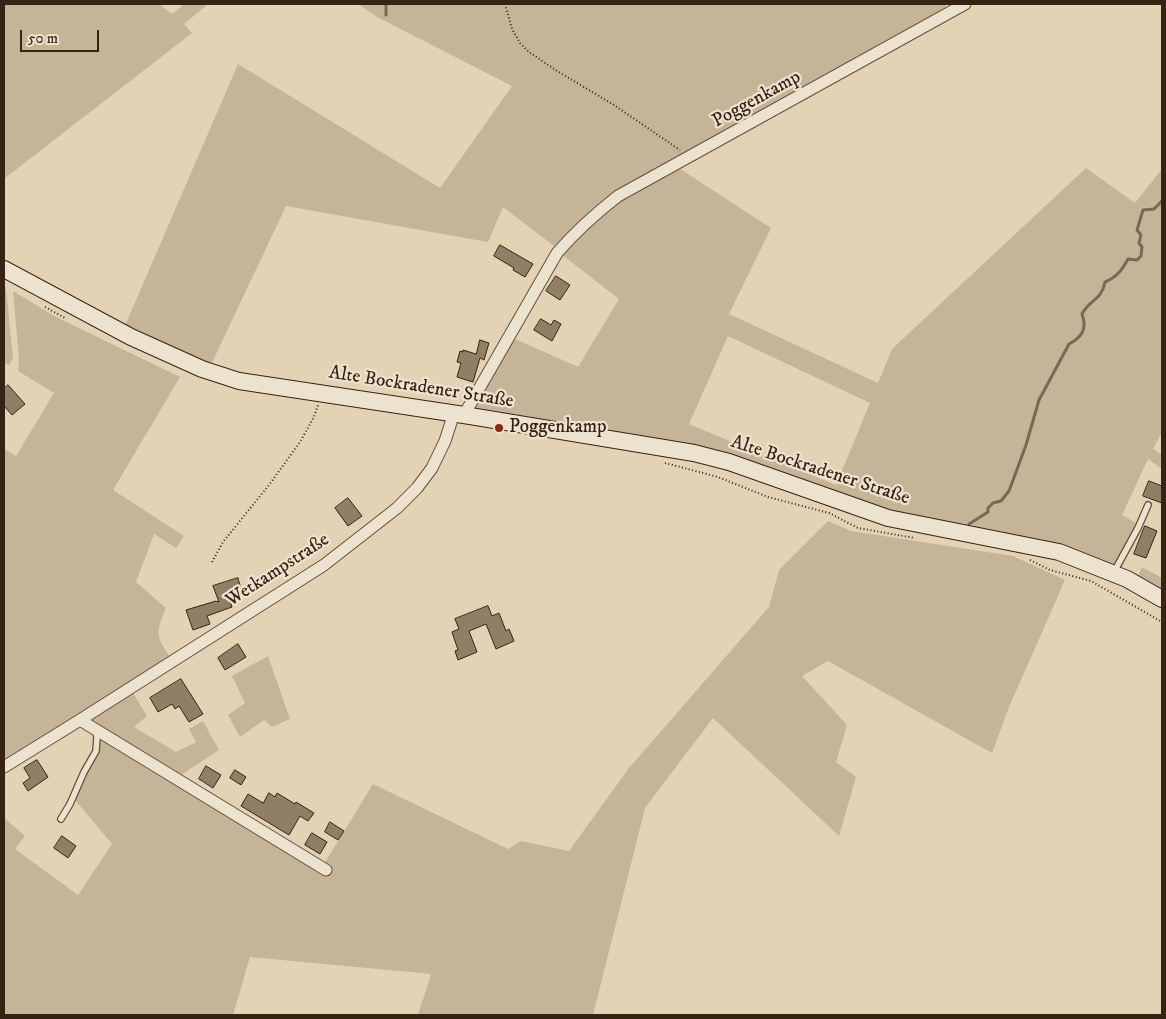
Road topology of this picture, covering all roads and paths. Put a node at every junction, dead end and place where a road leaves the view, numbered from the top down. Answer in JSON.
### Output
{"nodes":[{"id":1,"x":505,"y":4,"type":"edge"},
{"id":2,"x":957,"y":6,"type":"edge"},
{"id":3,"x":690,"y":157,"type":"junction"},
{"id":4,"x":4,"y":269,"type":"edge"},
{"id":5,"x":41,"y":305,"type":"dead end"},
{"id":6,"x":65,"y":318,"type":"dead end"},
{"id":7,"x":321,"y":393,"type":"junction"},
{"id":8,"x":459,"y":414,"type":"junction"},
{"id":9,"x":660,"y":461,"type":"dead end"},
{"id":10,"x":1148,"y":505,"type":"dead end"},
{"id":11,"x":920,"y":539,"type":"dead end"},
{"id":12,"x":1023,"y":557,"type":"dead end"},
{"id":13,"x":212,"y":562,"type":"dead end"},
{"id":14,"x":1114,"y":573,"type":"junction"},
{"id":15,"x":1162,"y":599,"type":"edge"},
{"id":16,"x":1162,"y":622,"type":"edge"},
{"id":17,"x":80,"y":720,"type":"junction"},
{"id":18,"x":94,"y":728,"type":"junction"},
{"id":19,"x":4,"y":767,"type":"edge"},
{"id":20,"x":61,"y":819,"type":"dead end"},
{"id":21,"x":326,"y":870,"type":"dead end"}],
"edges":[{"from":1,"to":3,"type":"path"},
{"from":2,"to":3,"type":"street","name":"Poggenkamp"},
{"from":3,"to":8,"type":"street","name":"Poggenkamp"},
{"from":4,"to":7,"type":"street","name":"Alte Bockradener Straße"},
{"from":5,"to":6,"type":"path"},
{"from":7,"to":8,"type":"street","name":"Alte Bockradener Straße"},
{"from":7,"to":13,"type":"path"},
{"from":8,"to":14,"type":"street","name":"Alte Bockradener Straße"},
{"from":8,"to":17,"type":"street","name":"Wetkampstraße"},
{"from":9,"to":11,"type":"path"},
{"from":10,"to":14,"type":"lane"},
{"from":12,"to":16,"type":"path"},
{"from":14,"to":15,"type":"street","name":"Alte Bockradener Straße"},
{"from":17,"to":18,"type":"street"},
{"from":17,"to":19,"type":"street","name":"Wetkampstraße"},
{"from":18,"to":20,"type":"lane"},
{"from":18,"to":21,"type":"street"}]}
